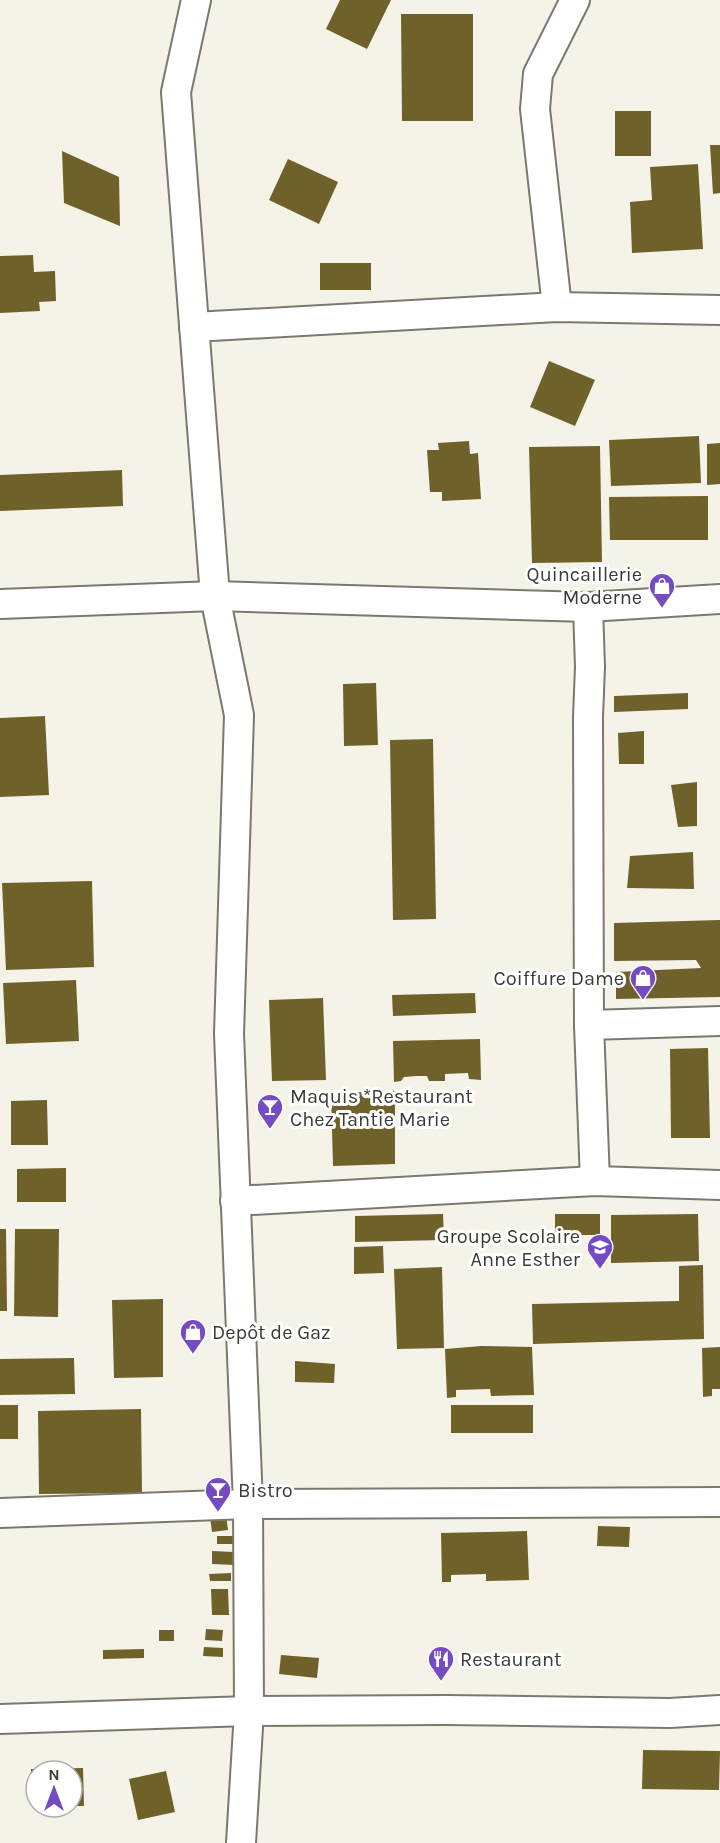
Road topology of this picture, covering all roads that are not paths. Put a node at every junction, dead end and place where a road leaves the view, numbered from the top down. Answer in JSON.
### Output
{"nodes":[{"id":1,"x":196,"y":0,"type":"edge"},
{"id":2,"x":575,"y":0,"type":"edge"},
{"id":3,"x":557,"y":307,"type":"junction"},
{"id":4,"x":720,"y":310,"type":"edge"},
{"id":5,"x":195,"y":327,"type":"junction"},
{"id":6,"x":216,"y":596,"type":"junction"},
{"id":7,"x":720,"y":599,"type":"edge"},
{"id":8,"x":0,"y":604,"type":"edge"},
{"id":9,"x":588,"y":607,"type":"junction"},
{"id":10,"x":720,"y":1021,"type":"edge"},
{"id":11,"x":589,"y":1025,"type":"junction"},
{"id":12,"x":595,"y":1180,"type":"junction"},
{"id":13,"x":720,"y":1185,"type":"edge"},
{"id":14,"x":235,"y":1201,"type":"junction"},
{"id":15,"x":720,"y":1502,"type":"edge"},
{"id":16,"x":248,"y":1504,"type":"junction"},
{"id":17,"x":0,"y":1513,"type":"edge"},
{"id":18,"x":720,"y":1710,"type":"edge"},
{"id":19,"x":249,"y":1711,"type":"junction"},
{"id":20,"x":0,"y":1719,"type":"edge"},
{"id":21,"x":241,"y":1843,"type":"edge"}],
"edges":[{"from":1,"to":5,"type":"street"},
{"from":2,"to":3,"type":"street"},
{"from":3,"to":4,"type":"street"},
{"from":3,"to":5,"type":"street"},
{"from":5,"to":6,"type":"street"},
{"from":6,"to":8,"type":"street"},
{"from":6,"to":9,"type":"street"},
{"from":6,"to":14,"type":"street"},
{"from":7,"to":9,"type":"street"},
{"from":9,"to":11,"type":"street"},
{"from":10,"to":11,"type":"street"},
{"from":11,"to":12,"type":"street"},
{"from":12,"to":13,"type":"street"},
{"from":12,"to":14,"type":"street"},
{"from":14,"to":16,"type":"street"},
{"from":15,"to":16,"type":"street"},
{"from":16,"to":17,"type":"street"},
{"from":16,"to":19,"type":"street"},
{"from":18,"to":19,"type":"street"},
{"from":19,"to":20,"type":"street"},
{"from":19,"to":21,"type":"street"}]}
